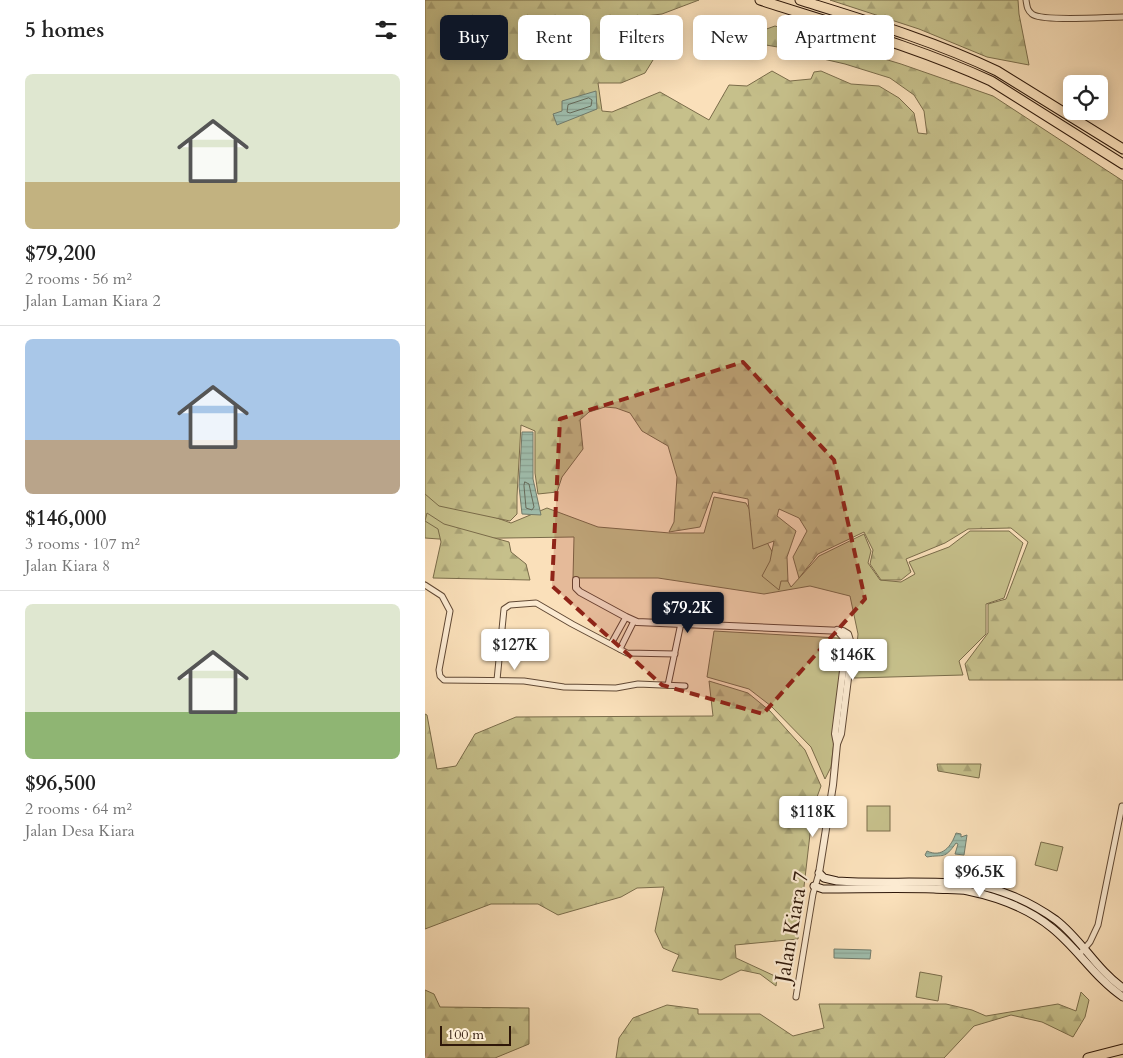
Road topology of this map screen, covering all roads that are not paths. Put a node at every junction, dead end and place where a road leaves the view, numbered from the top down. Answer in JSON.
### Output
{"nodes":[{"id":1,"x":760,"y":0,"type":"edge"},
{"id":2,"x":800,"y":0,"type":"edge"},
{"id":3,"x":1026,"y":0,"type":"edge"},
{"id":4,"x":1123,"y":17,"type":"edge"},
{"id":5,"x":1123,"y":149,"type":"edge"},
{"id":6,"x":1123,"y":164,"type":"edge"},
{"id":7,"x":577,"y":580,"type":"dead end"},
{"id":8,"x":425,"y":585,"type":"edge"},
{"id":9,"x":626,"y":617,"type":"junction"},
{"id":10,"x":633,"y":620,"type":"junction"},
{"id":11,"x":681,"y":622,"type":"junction"},
{"id":12,"x":611,"y":644,"type":"junction"},
{"id":13,"x":620,"y":648,"type":"junction"},
{"id":14,"x":675,"y":654,"type":"junction"},
{"id":15,"x":497,"y":680,"type":"junction"},
{"id":16,"x":668,"y":685,"type":"junction"},
{"id":17,"x":685,"y":686,"type":"dead end"},
{"id":18,"x":1122,"y":806,"type":"edge"},
{"id":19,"x":819,"y":873,"type":"junction"},
{"id":20,"x":815,"y":886,"type":"junction"},
{"id":21,"x":1085,"y":949,"type":"junction"},
{"id":22,"x":1079,"y":955,"type":"junction"},
{"id":23,"x":1123,"y":988,"type":"edge"},
{"id":24,"x":1123,"y":997,"type":"edge"},
{"id":25,"x":796,"y":998,"type":"dead end"},
{"id":26,"x":1123,"y":1049,"type":"edge"},
{"id":27,"x":1087,"y":1058,"type":"edge"}],
"edges":[{"from":1,"to":6,"type":"highway"},
{"from":2,"to":5,"type":"highway"},
{"from":3,"to":4,"type":"street"},
{"from":7,"to":9,"type":"street"},
{"from":8,"to":15,"type":"street"},
{"from":9,"to":10,"type":"street"},
{"from":9,"to":12,"type":"street"},
{"from":10,"to":11,"type":"street"},
{"from":10,"to":13,"type":"street"},
{"from":11,"to":14,"type":"street"},
{"from":11,"to":19,"type":"street","name":"Jalan Kiara 7"},
{"from":12,"to":13,"type":"street"},
{"from":12,"to":15,"type":"street"},
{"from":13,"to":14,"type":"street"},
{"from":14,"to":16,"type":"street"},
{"from":15,"to":16,"type":"street"},
{"from":16,"to":17,"type":"street"},
{"from":18,"to":21,"type":"street"},
{"from":19,"to":20,"type":"street","name":"Jalan Kiara 7"},
{"from":19,"to":21,"type":"main road"},
{"from":20,"to":22,"type":"main road"},
{"from":20,"to":25,"type":"street","name":"Jalan Kiara 7"},
{"from":21,"to":22,"type":"street"},
{"from":21,"to":23,"type":"main road"},
{"from":22,"to":24,"type":"main road"},
{"from":26,"to":27,"type":"highway"}]}
